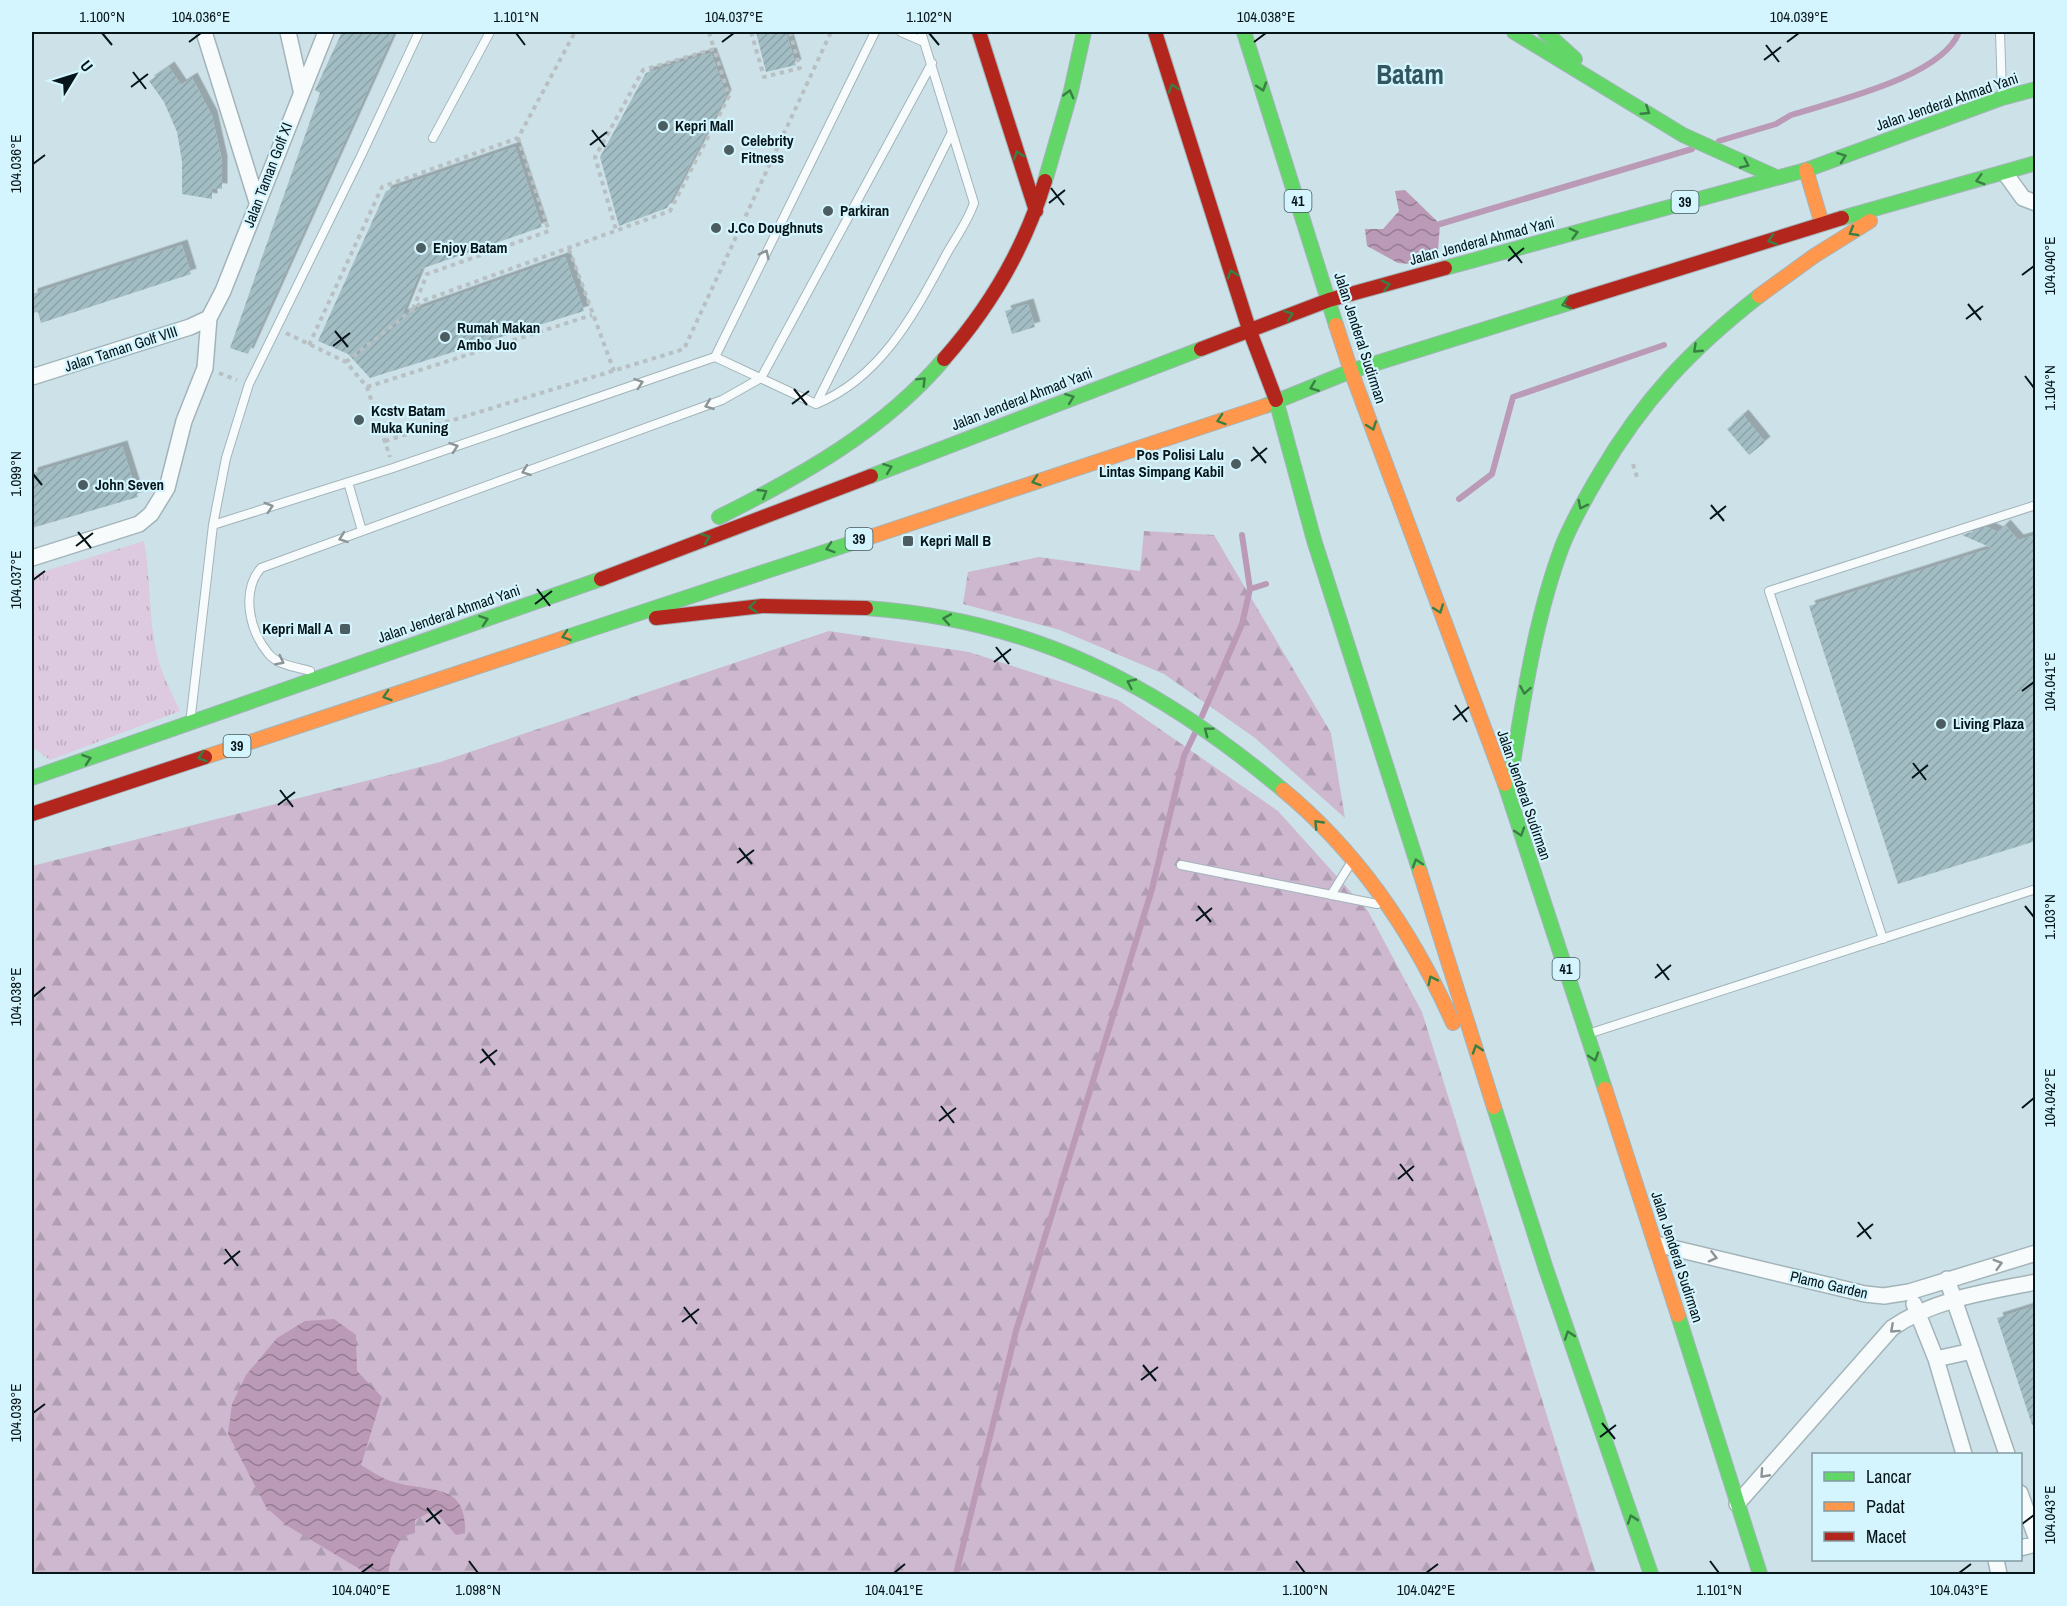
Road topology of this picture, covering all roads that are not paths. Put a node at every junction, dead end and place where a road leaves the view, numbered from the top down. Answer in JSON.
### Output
{"nodes":[{"id":1,"x":204,"y":32,"type":"edge"},
{"id":2,"x":288,"y":32,"type":"edge"},
{"id":3,"x":326,"y":32,"type":"edge"},
{"id":4,"x":419,"y":32,"type":"edge"},
{"id":5,"x":490,"y":32,"type":"edge"},
{"id":6,"x":875,"y":32,"type":"edge"},
{"id":7,"x":901,"y":32,"type":"edge"},
{"id":8,"x":921,"y":32,"type":"edge"},
{"id":9,"x":979,"y":32,"type":"edge"},
{"id":10,"x":1084,"y":32,"type":"edge"},
{"id":11,"x":1155,"y":32,"type":"edge"},
{"id":12,"x":1244,"y":32,"type":"edge"},
{"id":13,"x":1514,"y":32,"type":"edge"},
{"id":14,"x":1545,"y":32,"type":"edge"},
{"id":15,"x":2000,"y":32,"type":"edge"},
{"id":16,"x":924,"y":42,"type":"junction"},
{"id":17,"x":932,"y":63,"type":"junction"},
{"id":18,"x":1609,"y":87,"type":"junction"},
{"id":19,"x":2036,"y":89,"type":"edge"},
{"id":20,"x":301,"y":90,"type":"junction"},
{"id":21,"x":2002,"y":98,"type":"junction"},
{"id":22,"x":952,"y":132,"type":"junction"},
{"id":23,"x":433,"y":138,"type":"dead end"},
{"id":24,"x":2036,"y":163,"type":"edge"},
{"id":25,"x":1806,"y":170,"type":"junction"},
{"id":26,"x":2005,"y":173,"type":"junction"},
{"id":27,"x":1776,"y":177,"type":"junction"},
{"id":28,"x":257,"y":202,"type":"junction"},
{"id":29,"x":1903,"y":202,"type":"junction"},
{"id":30,"x":2036,"y":203,"type":"edge"},
{"id":31,"x":1036,"y":211,"type":"junction"},
{"id":32,"x":1822,"y":224,"type":"junction"},
{"id":33,"x":1329,"y":300,"type":"junction"},
{"id":34,"x":209,"y":318,"type":"junction"},
{"id":35,"x":1249,"y":330,"type":"junction"},
{"id":36,"x":715,"y":357,"type":"junction"},
{"id":37,"x":1351,"y":371,"type":"junction"},
{"id":38,"x":32,"y":377,"type":"edge"},
{"id":39,"x":761,"y":378,"type":"junction"},
{"id":40,"x":1276,"y":402,"type":"junction"},
{"id":41,"x":816,"y":404,"type":"junction"},
{"id":42,"x":348,"y":482,"type":"junction"},
{"id":43,"x":2036,"y":505,"type":"edge"},
{"id":44,"x":213,"y":525,"type":"junction"},
{"id":45,"x":362,"y":531,"type":"junction"},
{"id":46,"x":32,"y":558,"type":"edge"},
{"id":47,"x":580,"y":587,"type":"junction"},
{"id":48,"x":603,"y":623,"type":"junction"},
{"id":49,"x":324,"y":675,"type":"junction"},
{"id":50,"x":190,"y":722,"type":"junction"},
{"id":51,"x":35,"y":772,"type":"edge"},
{"id":52,"x":1508,"y":793,"type":"junction"},
{"id":53,"x":32,"y":814,"type":"edge"},
{"id":54,"x":1353,"y":860,"type":"junction"},
{"id":55,"x":1181,"y":865,"type":"dead end"},
{"id":56,"x":2036,"y":889,"type":"edge"},
{"id":57,"x":1331,"y":895,"type":"junction"},
{"id":58,"x":1388,"y":906,"type":"junction"},
{"id":59,"x":1883,"y":939,"type":"junction"},
{"id":60,"x":1587,"y":1034,"type":"junction"},
{"id":61,"x":1656,"y":1244,"type":"junction"},
{"id":62,"x":2036,"y":1253,"type":"edge"},
{"id":63,"x":1546,"y":1269,"type":"junction"},
{"id":64,"x":1947,"y":1279,"type":"junction"},
{"id":65,"x":2036,"y":1282,"type":"edge"},
{"id":66,"x":1909,"y":1292,"type":"junction"},
{"id":67,"x":1954,"y":1300,"type":"junction"},
{"id":68,"x":1918,"y":1312,"type":"junction"},
{"id":69,"x":1972,"y":1351,"type":"junction"},
{"id":70,"x":1936,"y":1359,"type":"junction"},
{"id":71,"x":1963,"y":1453,"type":"edge"},
{"id":72,"x":2006,"y":1453,"type":"edge"},
{"id":73,"x":2022,"y":1498,"type":"edge"},
{"id":74,"x":1737,"y":1504,"type":"junction"},
{"id":75,"x":2036,"y":1537,"type":"edge"},
{"id":76,"x":1651,"y":1575,"type":"edge"},
{"id":77,"x":1760,"y":1575,"type":"edge"}],
"edges":[{"from":1,"to":28,"type":"street"},
{"from":2,"to":20,"type":"street"},
{"from":3,"to":20,"type":"street","name":"Jalan Taman Golf XI"},
{"from":4,"to":44,"type":"lane"},
{"from":5,"to":23,"type":"lane"},
{"from":36,"to":6,"type":"lane","one_way":true},
{"from":7,"to":16,"type":"lane"},
{"from":8,"to":16,"type":"lane"},
{"from":31,"to":9,"type":"main road","one_way":true},
{"from":31,"to":10,"type":"main road","one_way":true},
{"from":35,"to":11,"type":"main road","one_way":true},
{"from":12,"to":33,"type":"main road","name":"Jalan Jenderal Sudirman","number":"41","one_way":true},
{"from":13,"to":18,"type":"main road"},
{"from":14,"to":18,"type":"main road"},
{"from":15,"to":21,"type":"lane"},
{"from":16,"to":17,"type":"lane"},
{"from":17,"to":22,"type":"lane"},
{"from":17,"to":39,"type":"lane"},
{"from":18,"to":27,"type":"main road","one_way":true},
{"from":19,"to":21,"type":"main road","name":"Jalan Jenderal Ahmad Yani","number":"39"},
{"from":20,"to":28,"type":"street","name":"Jalan Taman Golf XI"},
{"from":25,"to":21,"type":"main road","name":"Jalan Jenderal Ahmad Yani","number":"39","one_way":true},
{"from":22,"to":41,"type":"lane"},
{"from":22,"to":41,"type":"lane"},
{"from":24,"to":26,"type":"main road","number":"39"},
{"from":25,"to":27,"type":"main road","name":"Jalan Jenderal Ahmad Yani","number":"39"},
{"from":25,"to":32,"type":"main road"},
{"from":26,"to":29,"type":"main road","number":"39","one_way":true},
{"from":26,"to":30,"type":"street"},
{"from":33,"to":27,"type":"main road","name":"Jalan Jenderal Ahmad Yani","number":"39","one_way":true},
{"from":28,"to":34,"type":"street","name":"Jalan Taman Golf XI"},
{"from":29,"to":32,"type":"main road","number":"39"},
{"from":29,"to":52,"type":"main road","one_way":true},
{"from":47,"to":31,"type":"main road","one_way":true},
{"from":32,"to":37,"type":"main road","number":"39","one_way":true},
{"from":35,"to":33,"type":"main road","name":"Jalan Jenderal Ahmad Yani","number":"39","one_way":true},
{"from":33,"to":37,"type":"main road","name":"Jalan Jenderal Sudirman","number":"41"},
{"from":34,"to":38,"type":"street","name":"Jalan Taman Golf VIII"},
{"from":34,"to":46,"type":"street"},
{"from":35,"to":40,"type":"main road"},
{"from":47,"to":35,"type":"main road","name":"Jalan Jenderal Ahmad Yani","number":"39","one_way":true},
{"from":36,"to":39,"type":"lane"},
{"from":42,"to":36,"type":"lane","one_way":true},
{"from":37,"to":40,"type":"main road","number":"39","one_way":true},
{"from":37,"to":52,"type":"main road","name":"Jalan Jenderal Sudirman","number":"41","one_way":true},
{"from":39,"to":41,"type":"lane"},
{"from":39,"to":45,"type":"lane","one_way":true},
{"from":40,"to":48,"type":"main road","number":"39","one_way":true},
{"from":63,"to":40,"type":"main road","one_way":true},
{"from":44,"to":42,"type":"lane","one_way":true},
{"from":42,"to":45,"type":"lane"},
{"from":43,"to":59,"type":"lane"},
{"from":44,"to":50,"type":"lane"},
{"from":45,"to":49,"type":"lane","one_way":true},
{"from":49,"to":47,"type":"main road","name":"Jalan Jenderal Ahmad Yani","number":"39","one_way":true},
{"from":48,"to":53,"type":"main road","number":"39","one_way":true},
{"from":54,"to":48,"type":"main road","one_way":true},
{"from":49,"to":50,"type":"main road","name":"Jalan Jenderal Ahmad Yani","number":"39"},
{"from":51,"to":50,"type":"main road","name":"Jalan Jenderal Ahmad Yani","number":"39","one_way":true},
{"from":52,"to":60,"type":"main road","name":"Jalan Jenderal Sudirman","number":"41","one_way":true},
{"from":54,"to":57,"type":"lane"},
{"from":54,"to":58,"type":"main road"},
{"from":55,"to":57,"type":"lane"},
{"from":56,"to":59,"type":"lane"},
{"from":57,"to":58,"type":"lane"},
{"from":63,"to":58,"type":"main road","one_way":true},
{"from":59,"to":60,"type":"lane"},
{"from":60,"to":61,"type":"main road","name":"Jalan Jenderal Sudirman","number":"41","one_way":true},
{"from":61,"to":66,"type":"street","name":"Plamo Garden","one_way":true},
{"from":61,"to":74,"type":"main road","name":"Jalan Jenderal Sudirman","number":"41"},
{"from":64,"to":62,"type":"street","name":"Plamo Garden","one_way":true},
{"from":76,"to":63,"type":"main road","one_way":true},
{"from":64,"to":66,"type":"street","name":"Plamo Garden"},
{"from":64,"to":67,"type":"street"},
{"from":65,"to":67,"type":"street"},
{"from":66,"to":68,"type":"street"},
{"from":67,"to":68,"type":"street"},
{"from":67,"to":69,"type":"street"},
{"from":68,"to":70,"type":"street"},
{"from":68,"to":74,"type":"street","one_way":true},
{"from":69,"to":70,"type":"street"},
{"from":69,"to":72,"type":"street"},
{"from":70,"to":71,"type":"street"},
{"from":73,"to":75,"type":"street"},
{"from":74,"to":77,"type":"main road","name":"Jalan Jenderal Sudirman","number":"41"}]}
